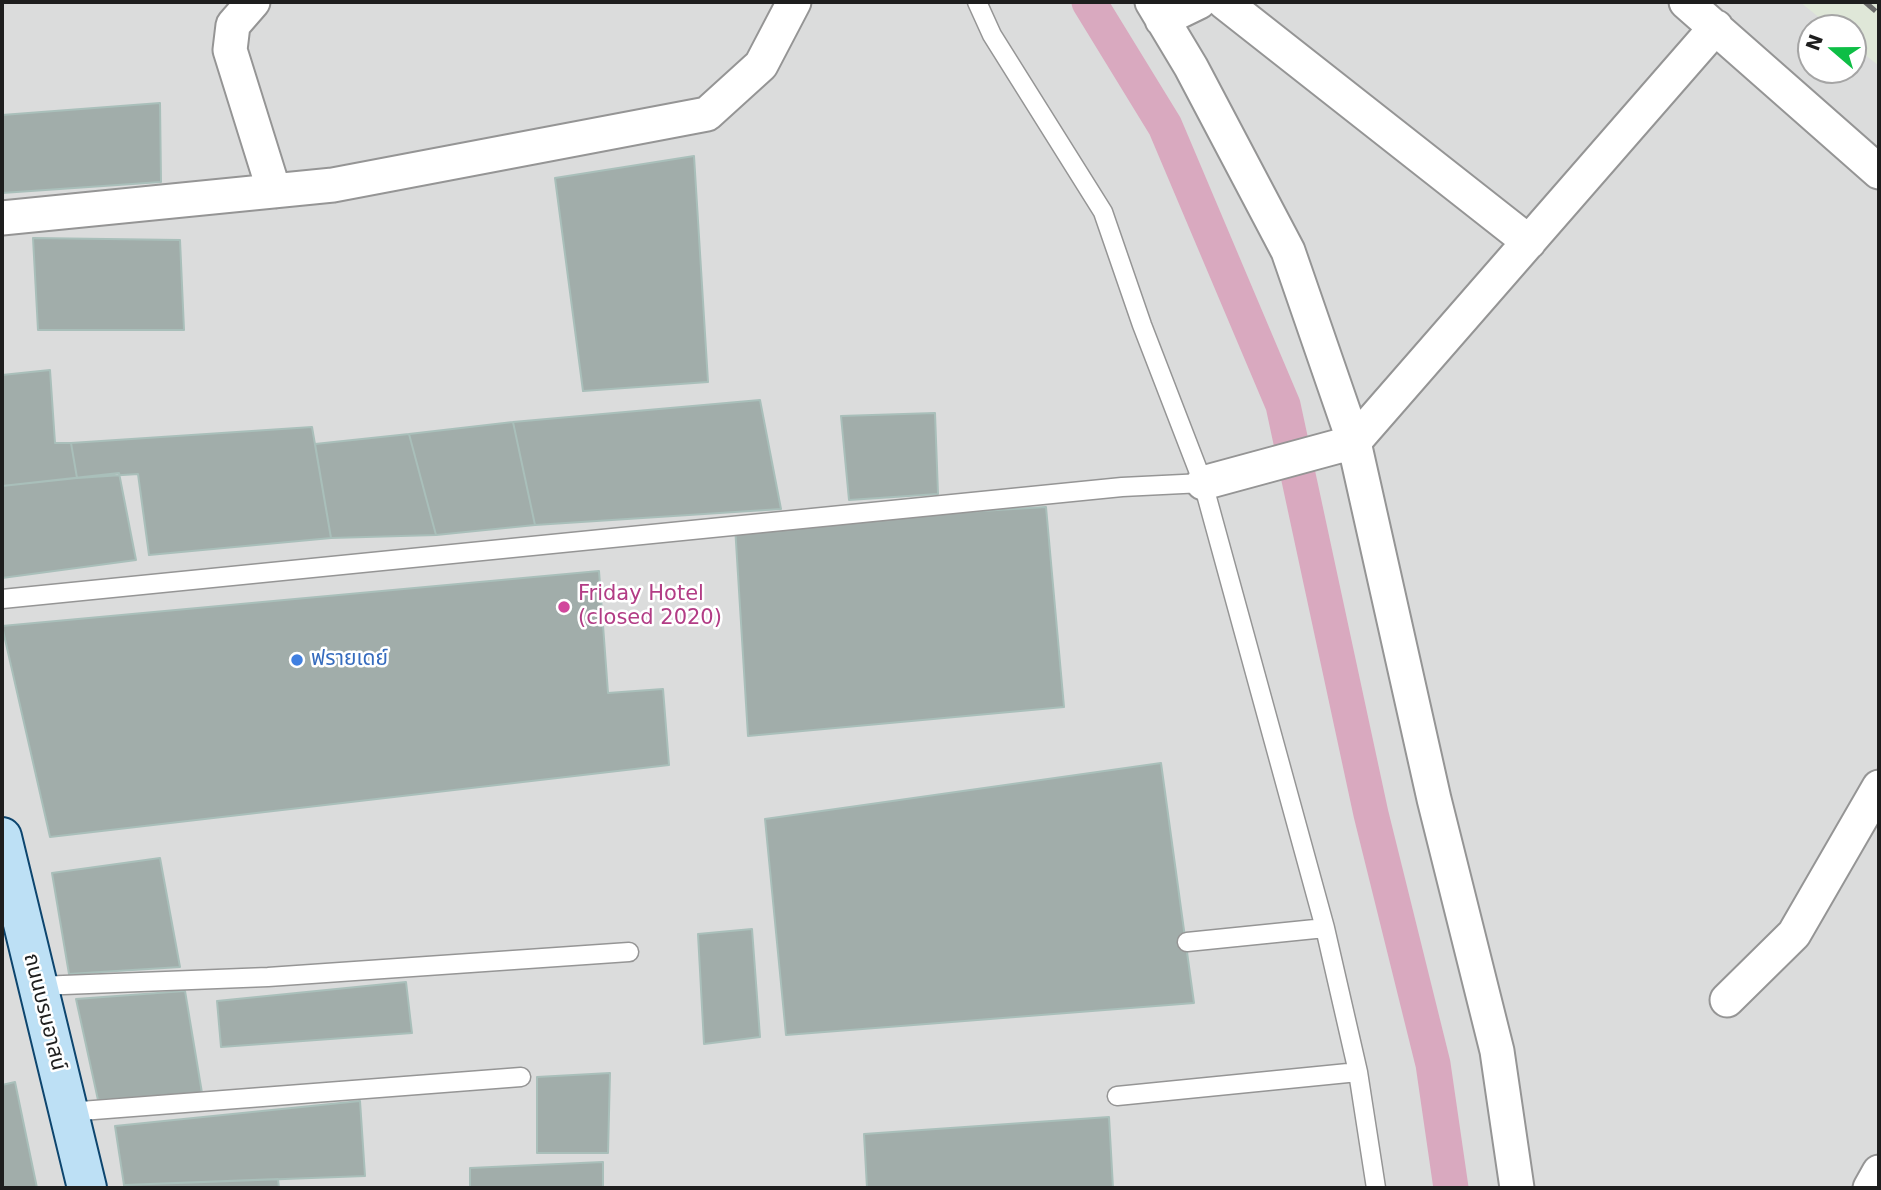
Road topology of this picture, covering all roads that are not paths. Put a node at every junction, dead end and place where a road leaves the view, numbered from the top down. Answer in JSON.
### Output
{"nodes":[{"id":1,"x":253,"y":2,"type":"edge"},
{"id":2,"x":794,"y":2,"type":"edge"},
{"id":3,"x":977,"y":2,"type":"edge"},
{"id":4,"x":1199,"y":2,"type":"edge"},
{"id":5,"x":1224,"y":2,"type":"edge"},
{"id":6,"x":1686,"y":2,"type":"edge"},
{"id":7,"x":1157,"y":11,"type":"edge"},
{"id":8,"x":1716,"y":27,"type":"junction"},
{"id":9,"x":1879,"y":172,"type":"edge"},
{"id":10,"x":274,"y":191,"type":"junction"},
{"id":11,"x":2,"y":218,"type":"edge"},
{"id":12,"x":1529,"y":242,"type":"junction"},
{"id":13,"x":1354,"y":442,"type":"junction"},
{"id":14,"x":1203,"y":483,"type":"junction"},
{"id":15,"x":2,"y":599,"type":"edge"},
{"id":16,"x":1879,"y":787,"type":"edge"},
{"id":17,"x":2,"y":837,"type":"edge"},
{"id":18,"x":6,"y":874,"type":"edge"},
{"id":19,"x":1325,"y":928,"type":"junction"},
{"id":20,"x":1187,"y":942,"type":"dead end"},
{"id":21,"x":629,"y":952,"type":"dead end"},
{"id":22,"x":38,"y":986,"type":"junction"},
{"id":23,"x":1727,"y":1000,"type":"dead end"},
{"id":24,"x":1358,"y":1072,"type":"junction"},
{"id":25,"x":522,"y":1077,"type":"dead end"},
{"id":26,"x":1117,"y":1096,"type":"dead end"},
{"id":27,"x":68,"y":1112,"type":"junction"},
{"id":28,"x":1879,"y":1172,"type":"edge"},
{"id":29,"x":87,"y":1188,"type":"edge"},
{"id":30,"x":1372,"y":1188,"type":"edge"},
{"id":31,"x":1517,"y":1188,"type":"edge"},
{"id":32,"x":1870,"y":1188,"type":"edge"}],
"edges":[{"from":1,"to":10,"type":"street"},
{"from":2,"to":10,"type":"street"},
{"from":3,"to":14,"type":"lane"},
{"from":4,"to":7,"type":"street"},
{"from":5,"to":12,"type":"street"},
{"from":6,"to":8,"type":"street"},
{"from":7,"to":13,"type":"street"},
{"from":8,"to":9,"type":"street"},
{"from":8,"to":12,"type":"street"},
{"from":10,"to":11,"type":"street"},
{"from":12,"to":13,"type":"street"},
{"from":13,"to":14,"type":"street"},
{"from":13,"to":31,"type":"street"},
{"from":14,"to":15,"type":"lane"},
{"from":14,"to":19,"type":"lane"},
{"from":16,"to":23,"type":"street"},
{"from":17,"to":18,"type":"main road","name":"ถนนบรมอาสน์"},
{"from":18,"to":22,"type":"main road","name":"ถนนบรมอาสน์"},
{"from":19,"to":20,"type":"lane"},
{"from":19,"to":24,"type":"lane"},
{"from":21,"to":22,"type":"lane"},
{"from":22,"to":27,"type":"main road","name":"ถนนบรมอาสน์"},
{"from":24,"to":26,"type":"lane"},
{"from":24,"to":30,"type":"lane"},
{"from":25,"to":27,"type":"lane"},
{"from":27,"to":29,"type":"main road","name":"ถนนบรมอาสน์"},
{"from":28,"to":32,"type":"street"}]}
